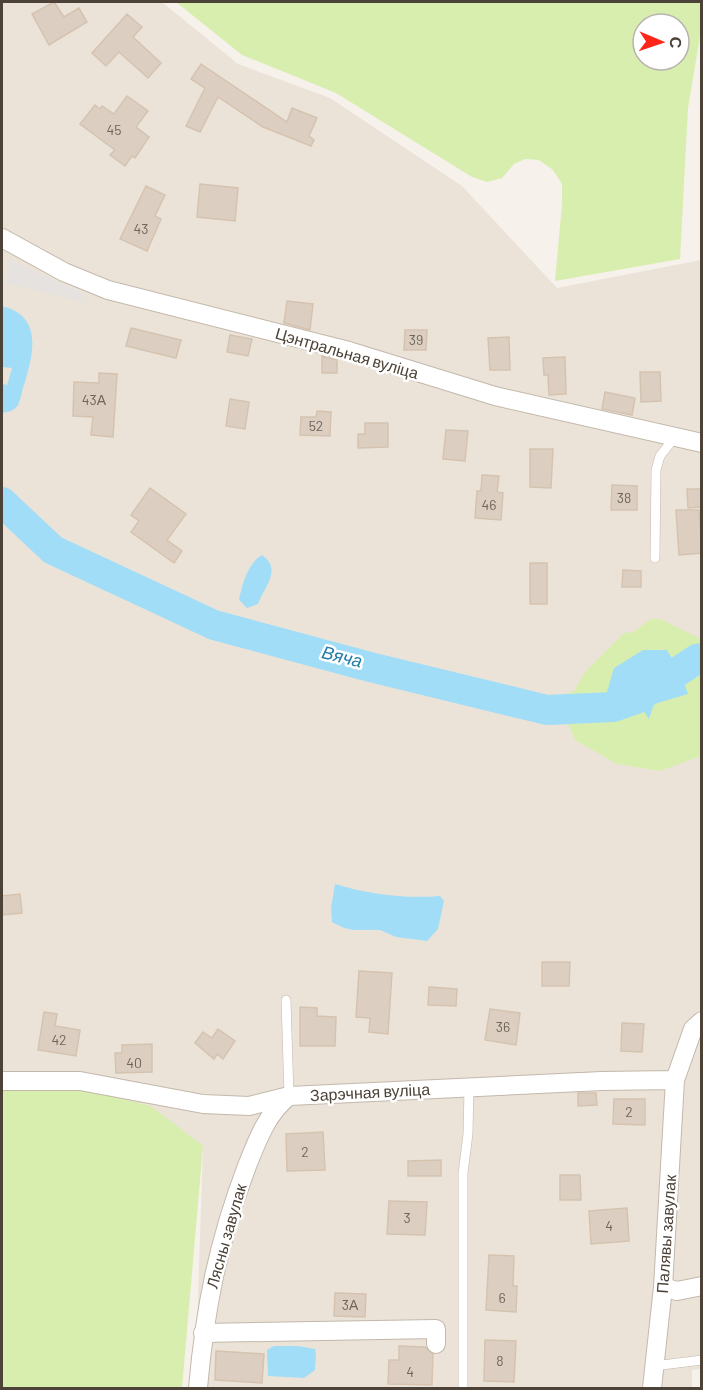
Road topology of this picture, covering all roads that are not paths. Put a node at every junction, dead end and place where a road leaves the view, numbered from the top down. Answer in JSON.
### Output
{"nodes":[{"id":1,"x":2,"y":238,"type":"edge"},
{"id":2,"x":675,"y":437,"type":"junction"},
{"id":3,"x":702,"y":443,"type":"edge"},
{"id":4,"x":655,"y":558,"type":"dead end"},
{"id":5,"x":286,"y":1000,"type":"dead end"},
{"id":6,"x":702,"y":1021,"type":"edge"},
{"id":7,"x":675,"y":1080,"type":"junction"},
{"id":8,"x":2,"y":1081,"type":"edge"},
{"id":9,"x":469,"y":1087,"type":"junction"},
{"id":10,"x":289,"y":1096,"type":"junction"},
{"id":11,"x":702,"y":1286,"type":"edge"},
{"id":12,"x":663,"y":1287,"type":"junction"},
{"id":13,"x":203,"y":1333,"type":"junction"},
{"id":14,"x":436,"y":1344,"type":"dead end"},
{"id":15,"x":702,"y":1359,"type":"edge"},
{"id":16,"x":654,"y":1366,"type":"junction"},
{"id":17,"x":198,"y":1389,"type":"edge"},
{"id":18,"x":463,"y":1389,"type":"edge"},
{"id":19,"x":652,"y":1389,"type":"edge"}],
"edges":[{"from":1,"to":2,"type":"street","name":"Цэнтральная вуліца"},
{"from":2,"to":3,"type":"street","name":"Цэнтральная вуліца"},
{"from":2,"to":4,"type":"lane"},
{"from":5,"to":10,"type":"lane"},
{"from":6,"to":7,"type":"street"},
{"from":7,"to":9,"type":"street","name":"Зарэчная вуліца"},
{"from":7,"to":12,"type":"street","name":"Палявы завулак"},
{"from":8,"to":10,"type":"street","name":"Зарэчная вуліца"},
{"from":9,"to":10,"type":"street","name":"Зарэчная вуліца"},
{"from":9,"to":18,"type":"lane"},
{"from":10,"to":13,"type":"street","name":"Лясны завулак"},
{"from":11,"to":12,"type":"street"},
{"from":12,"to":16,"type":"street","name":"Палявы завулак"},
{"from":13,"to":14,"type":"street"},
{"from":13,"to":17,"type":"street","name":"Лясны завулак"},
{"from":15,"to":16,"type":"lane"},
{"from":16,"to":19,"type":"street","name":"Палявы завулак"}]}
